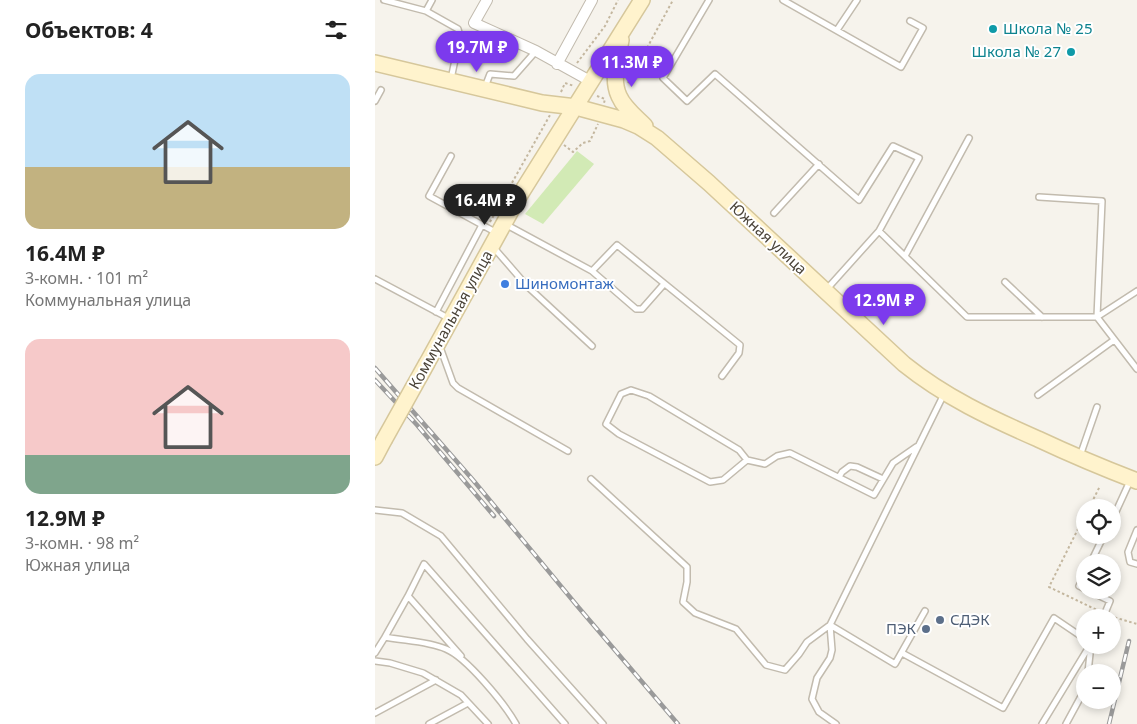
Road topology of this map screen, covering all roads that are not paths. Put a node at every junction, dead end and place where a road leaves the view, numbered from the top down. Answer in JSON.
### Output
{"nodes":[{"id":1,"x":384,"y":0,"type":"edge"},
{"id":2,"x":433,"y":0,"type":"edge"},
{"id":3,"x":487,"y":0,"type":"edge"},
{"id":4,"x":592,"y":0,"type":"edge"},
{"id":5,"x":642,"y":0,"type":"edge"},
{"id":6,"x":709,"y":0,"type":"edge"},
{"id":7,"x":783,"y":0,"type":"edge"},
{"id":8,"x":857,"y":0,"type":"edge"},
{"id":9,"x":426,"y":12,"type":"junction"},
{"id":10,"x":911,"y":20,"type":"dead end"},
{"id":11,"x":837,"y":30,"type":"junction"},
{"id":12,"x":622,"y":34,"type":"junction"},
{"id":13,"x":536,"y":51,"type":"junction"},
{"id":14,"x":375,"y":63,"type":"edge"},
{"id":15,"x":557,"y":64,"type":"junction"},
{"id":16,"x":450,"y":81,"type":"junction"},
{"id":17,"x":592,"y":82,"type":"junction"},
{"id":18,"x":381,"y":90,"type":"dead end"},
{"id":19,"x":484,"y":90,"type":"junction"},
{"id":20,"x":375,"y":101,"type":"edge"},
{"id":21,"x":575,"y":107,"type":"junction"},
{"id":22,"x":657,"y":138,"type":"junction"},
{"id":23,"x":969,"y":138,"type":"dead end"},
{"id":24,"x":451,"y":156,"type":"dead end"},
{"id":25,"x":819,"y":164,"type":"junction"},
{"id":26,"x":1039,"y":198,"type":"dead end"},
{"id":27,"x":774,"y":213,"type":"dead end"},
{"id":28,"x":493,"y":231,"type":"junction"},
{"id":29,"x":879,"y":231,"type":"junction"},
{"id":30,"x":905,"y":256,"type":"junction"},
{"id":31,"x":592,"y":271,"type":"junction"},
{"id":32,"x":375,"y":279,"type":"edge"},
{"id":33,"x":1005,"y":282,"type":"dead end"},
{"id":34,"x":664,"y":284,"type":"junction"},
{"id":35,"x":825,"y":292,"type":"junction"},
{"id":36,"x":1137,"y":292,"type":"edge"},
{"id":37,"x":436,"y":312,"type":"junction"},
{"id":38,"x":1043,"y":317,"type":"junction"},
{"id":39,"x":1097,"y":318,"type":"junction"},
{"id":40,"x":451,"y":319,"type":"junction"},
{"id":41,"x":1114,"y":340,"type":"junction"},
{"id":42,"x":438,"y":342,"type":"junction"},
{"id":43,"x":592,"y":346,"type":"dead end"},
{"id":44,"x":1137,"y":369,"type":"edge"},
{"id":45,"x":722,"y":376,"type":"dead end"},
{"id":46,"x":944,"y":393,"type":"junction"},
{"id":47,"x":1037,"y":395,"type":"dead end"},
{"id":48,"x":1097,"y":407,"type":"dead end"},
{"id":49,"x":917,"y":447,"type":"junction"},
{"id":50,"x":568,"y":451,"type":"dead end"},
{"id":51,"x":375,"y":457,"type":"edge"},
{"id":52,"x":1080,"y":458,"type":"junction"},
{"id":53,"x":747,"y":460,"type":"junction"},
{"id":54,"x":839,"y":478,"type":"junction"},
{"id":55,"x":591,"y":479,"type":"dead end"},
{"id":56,"x":883,"y":479,"type":"junction"},
{"id":57,"x":1134,"y":480,"type":"edge"},
{"id":58,"x":1121,"y":504,"type":"edge"},
{"id":59,"x":375,"y":510,"type":"edge"},
{"id":60,"x":1137,"y":530,"type":"edge"},
{"id":61,"x":1137,"y":564,"type":"edge"},
{"id":62,"x":408,"y":596,"type":"junction"},
{"id":63,"x":1106,"y":599,"type":"edge"},
{"id":64,"x":1107,"y":609,"type":"edge"},
{"id":65,"x":925,"y":611,"type":"dead end"},
{"id":66,"x":830,"y":624,"type":"junction"},
{"id":67,"x":1076,"y":633,"type":"edge"},
{"id":68,"x":385,"y":638,"type":"junction"},
{"id":69,"x":375,"y":653,"type":"edge"},
{"id":70,"x":902,"y":653,"type":"junction"},
{"id":71,"x":1085,"y":654,"type":"edge"},
{"id":72,"x":375,"y":661,"type":"edge"},
{"id":73,"x":466,"y":661,"type":"junction"},
{"id":74,"x":436,"y":680,"type":"junction"},
{"id":75,"x":468,"y":703,"type":"junction"},
{"id":76,"x":1076,"y":706,"type":"edge"},
{"id":77,"x":375,"y":713,"type":"edge"},
{"id":78,"x":429,"y":724,"type":"edge"},
{"id":79,"x":488,"y":724,"type":"edge"},
{"id":80,"x":516,"y":724,"type":"edge"},
{"id":81,"x":565,"y":724,"type":"edge"},
{"id":82,"x":603,"y":724,"type":"edge"},
{"id":83,"x":836,"y":724,"type":"edge"},
{"id":84,"x":1042,"y":724,"type":"edge"},
{"id":85,"x":1066,"y":724,"type":"edge"}],
"edges":[{"from":1,"to":9,"type":"lane"},
{"from":2,"to":9,"type":"lane"},
{"from":3,"to":13,"type":"street"},
{"from":4,"to":15,"type":"street"},
{"from":5,"to":12,"type":"main road","name":"Коммунальная улица"},
{"from":6,"to":25,"type":"lane"},
{"from":7,"to":11,"type":"lane"},
{"from":8,"to":11,"type":"lane"},
{"from":9,"to":16,"type":"lane"},
{"from":10,"to":11,"type":"lane"},
{"from":12,"to":17,"type":"main road","name":"Коммунальная улица"},
{"from":12,"to":22,"type":"main road"},
{"from":13,"to":15,"type":"street"},
{"from":13,"to":19,"type":"lane"},
{"from":14,"to":16,"type":"main road","name":"Южная улица"},
{"from":15,"to":17,"type":"street"},
{"from":16,"to":19,"type":"main road","name":"Южная улица"},
{"from":17,"to":21,"type":"main road","name":"Коммунальная улица"},
{"from":18,"to":20,"type":"lane"},
{"from":19,"to":21,"type":"main road","name":"Южная улица"},
{"from":21,"to":22,"type":"main road","name":"Южная улица"},
{"from":21,"to":28,"type":"main road","name":"Коммунальная улица"},
{"from":22,"to":35,"type":"main road","name":"Южная улица"},
{"from":23,"to":30,"type":"lane"},
{"from":24,"to":28,"type":"lane"},
{"from":25,"to":27,"type":"lane"},
{"from":25,"to":29,"type":"lane"},
{"from":26,"to":39,"type":"lane"},
{"from":28,"to":31,"type":"lane"},
{"from":28,"to":37,"type":"lane"},
{"from":28,"to":40,"type":"main road","name":"Коммунальная улица"},
{"from":28,"to":43,"type":"lane"},
{"from":29,"to":30,"type":"lane"},
{"from":29,"to":35,"type":"lane"},
{"from":30,"to":38,"type":"lane"},
{"from":31,"to":34,"type":"lane"},
{"from":31,"to":34,"type":"lane"},
{"from":32,"to":37,"type":"lane"},
{"from":33,"to":38,"type":"lane"},
{"from":34,"to":45,"type":"lane"},
{"from":35,"to":46,"type":"main road","name":"Южная улица"},
{"from":36,"to":39,"type":"lane"},
{"from":37,"to":40,"type":"lane"},
{"from":38,"to":39,"type":"lane"},
{"from":39,"to":41,"type":"lane"},
{"from":40,"to":42,"type":"main road","name":"Коммунальная улица"},
{"from":41,"to":44,"type":"lane"},
{"from":41,"to":47,"type":"lane"},
{"from":42,"to":50,"type":"lane"},
{"from":42,"to":51,"type":"main road","name":"Коммунальная улица","bridge":true},
{"from":46,"to":49,"type":"lane"},
{"from":46,"to":52,"type":"main road","name":"Южная улица"},
{"from":48,"to":52,"type":"lane"},
{"from":49,"to":56,"type":"lane"},
{"from":49,"to":66,"type":"lane"},
{"from":52,"to":57,"type":"main road","name":"Южная улица"},
{"from":53,"to":53,"type":"lane"},
{"from":53,"to":54,"type":"lane"},
{"from":54,"to":56,"type":"lane"},
{"from":54,"to":56,"type":"lane"},
{"from":55,"to":66,"type":"lane"},
{"from":57,"to":58,"type":"lane"},
{"from":59,"to":82,"type":"lane"},
{"from":60,"to":61,"type":"lane"},
{"from":62,"to":68,"type":"lane"},
{"from":62,"to":73,"type":"lane"},
{"from":62,"to":81,"type":"lane"},
{"from":63,"to":64,"type":"lane"},
{"from":65,"to":70,"type":"lane"},
{"from":66,"to":70,"type":"lane"},
{"from":66,"to":83,"type":"lane"},
{"from":67,"to":70,"type":"lane"},
{"from":68,"to":69,"type":"lane"},
{"from":68,"to":73,"type":"lane"},
{"from":71,"to":84,"type":"lane"},
{"from":72,"to":74,"type":"lane"},
{"from":73,"to":80,"type":"lane"},
{"from":74,"to":75,"type":"lane"},
{"from":74,"to":77,"type":"lane"},
{"from":75,"to":78,"type":"lane"},
{"from":75,"to":79,"type":"lane"},
{"from":76,"to":85,"type":"lane"}]}
